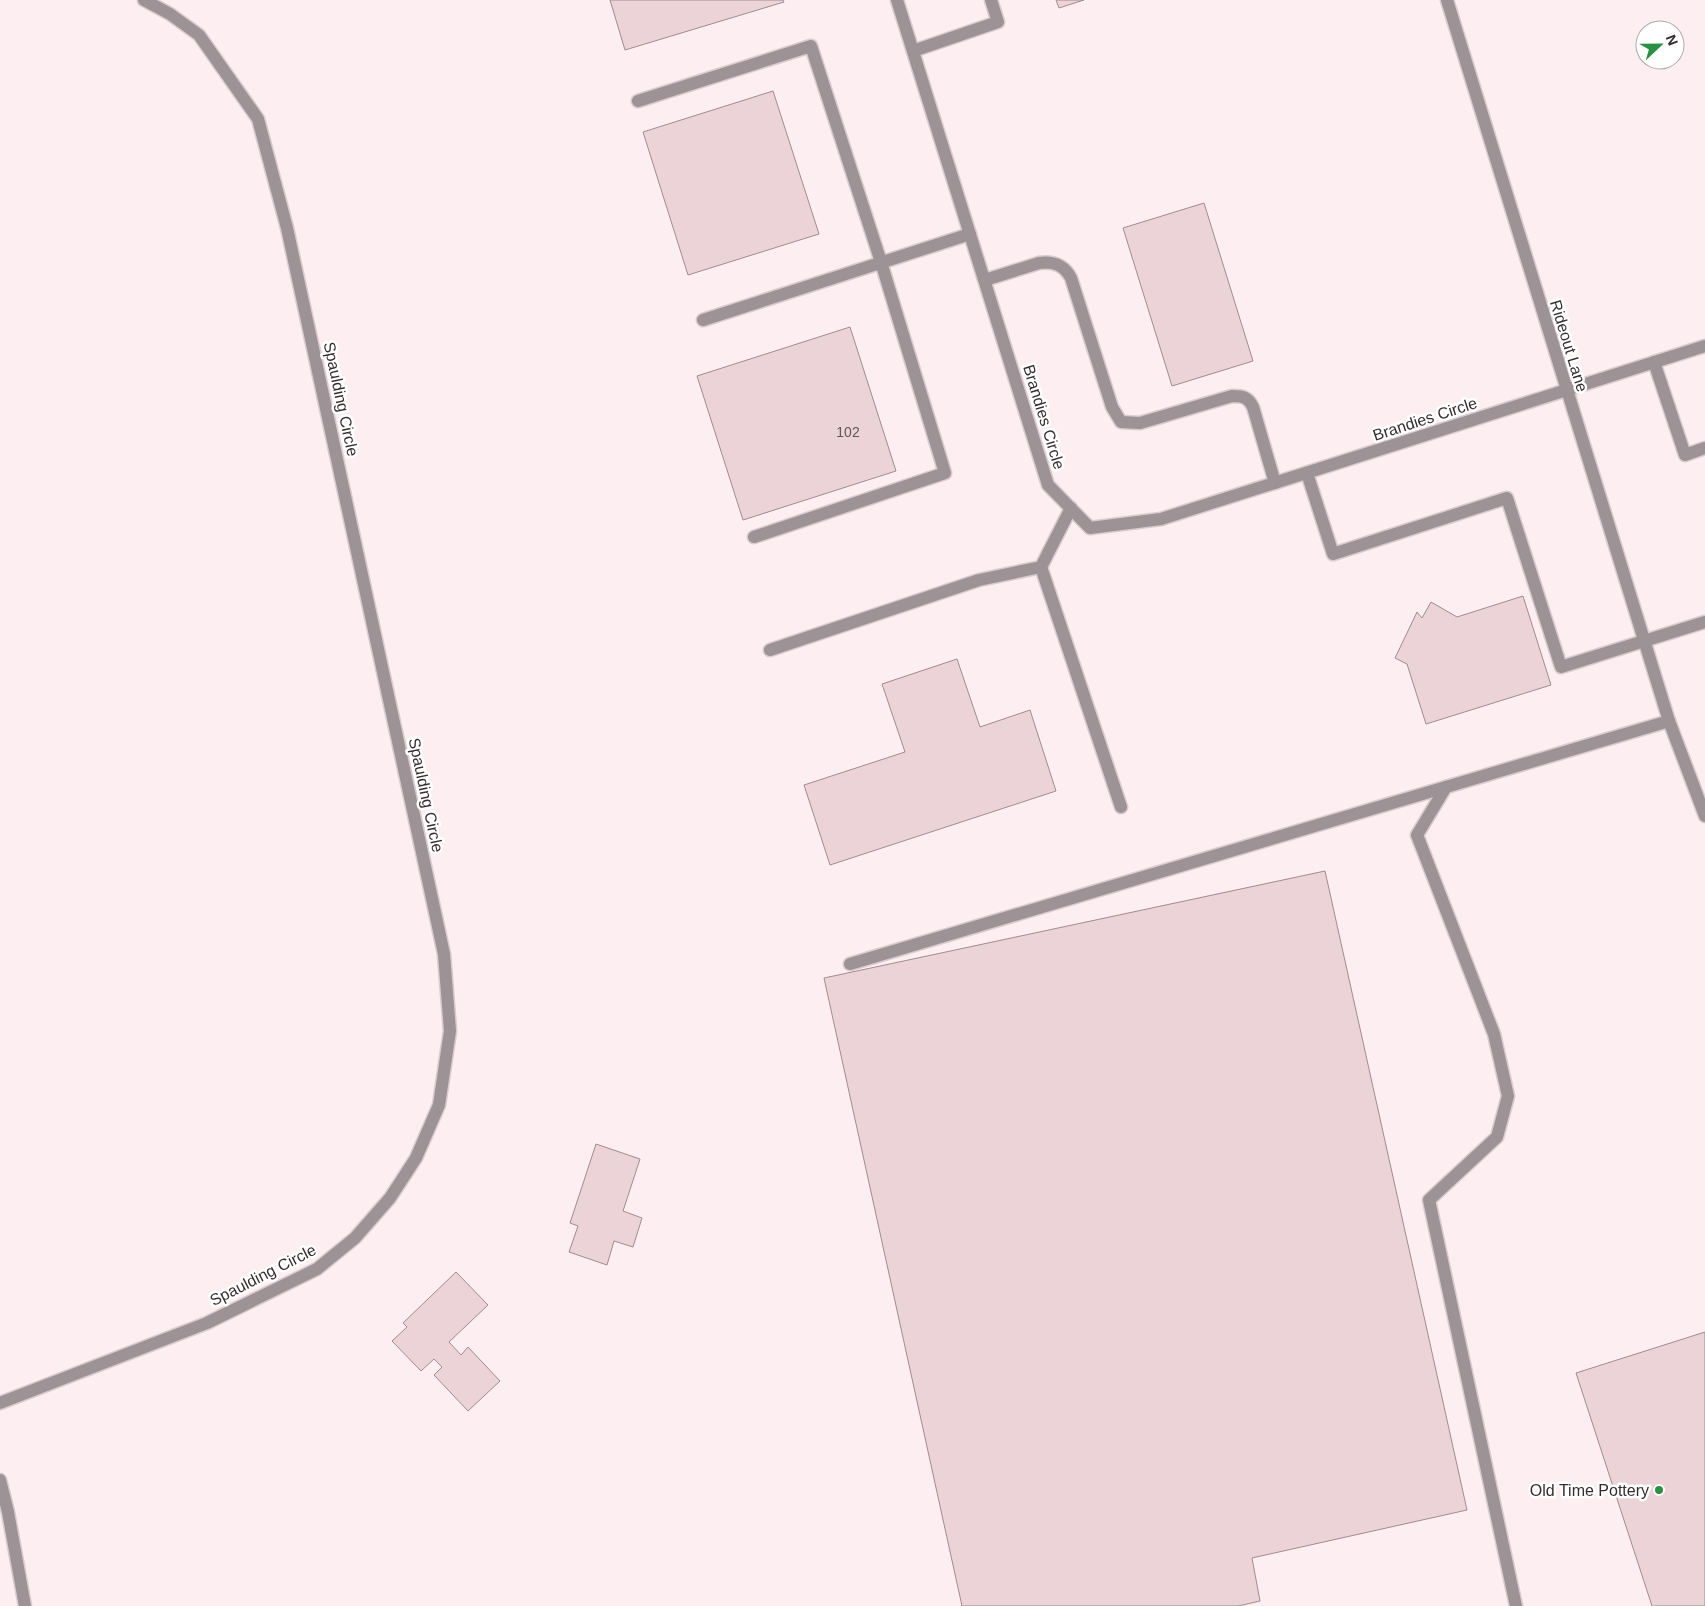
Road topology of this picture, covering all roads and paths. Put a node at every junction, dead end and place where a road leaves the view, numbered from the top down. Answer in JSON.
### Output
{"nodes":[{"id":1,"x":144,"y":0,"type":"edge"},
{"id":2,"x":897,"y":0,"type":"edge"},
{"id":3,"x":991,"y":0,"type":"edge"},
{"id":4,"x":1447,"y":0,"type":"edge"},
{"id":5,"x":913,"y":50,"type":"junction"},
{"id":6,"x":638,"y":101,"type":"dead end"},
{"id":7,"x":970,"y":234,"type":"junction"},
{"id":8,"x":881,"y":262,"type":"junction"},
{"id":9,"x":984,"y":280,"type":"junction"},
{"id":10,"x":704,"y":320,"type":"dead end"},
{"id":11,"x":1705,"y":346,"type":"edge"},
{"id":12,"x":1654,"y":362,"type":"junction"},
{"id":13,"x":1566,"y":391,"type":"junction"},
{"id":14,"x":1705,"y":448,"type":"edge"},
{"id":15,"x":1307,"y":473,"type":"junction"},
{"id":16,"x":1275,"y":483,"type":"junction"},
{"id":17,"x":1071,"y":508,"type":"junction"},
{"id":18,"x":754,"y":537,"type":"dead end"},
{"id":19,"x":1041,"y":567,"type":"junction"},
{"id":20,"x":1705,"y":622,"type":"edge"},
{"id":21,"x":1644,"y":641,"type":"junction"},
{"id":22,"x":770,"y":650,"type":"dead end"},
{"id":23,"x":1669,"y":721,"type":"junction"},
{"id":24,"x":1446,"y":787,"type":"junction"},
{"id":25,"x":1121,"y":807,"type":"dead end"},
{"id":26,"x":1705,"y":816,"type":"edge"},
{"id":27,"x":850,"y":964,"type":"dead end"},
{"id":28,"x":0,"y":1403,"type":"edge"},
{"id":29,"x":0,"y":1480,"type":"edge"},
{"id":30,"x":25,"y":1606,"type":"edge"},
{"id":31,"x":1516,"y":1606,"type":"edge"}],
"edges":[{"from":1,"to":28,"type":"street","name":"Spaulding Circle"},
{"from":2,"to":5,"type":"street","name":"Brandies Circle"},
{"from":3,"to":5,"type":"street"},
{"from":4,"to":13,"type":"street","name":"Rideout Lane"},
{"from":5,"to":7,"type":"street","name":"Brandies Circle"},
{"from":6,"to":8,"type":"street"},
{"from":7,"to":8,"type":"street"},
{"from":7,"to":9,"type":"street","name":"Brandies Circle"},
{"from":8,"to":10,"type":"street"},
{"from":8,"to":18,"type":"street"},
{"from":9,"to":16,"type":"street"},
{"from":9,"to":17,"type":"street","name":"Brandies Circle"},
{"from":11,"to":12,"type":"street","name":"Brandies Circle"},
{"from":12,"to":13,"type":"street","name":"Brandies Circle"},
{"from":12,"to":14,"type":"street"},
{"from":13,"to":15,"type":"street","name":"Brandies Circle"},
{"from":13,"to":21,"type":"street","name":"Rideout Lane"},
{"from":15,"to":16,"type":"street","name":"Brandies Circle"},
{"from":15,"to":21,"type":"street"},
{"from":16,"to":17,"type":"street","name":"Brandies Circle"},
{"from":17,"to":19,"type":"street"},
{"from":19,"to":22,"type":"street"},
{"from":19,"to":25,"type":"street"},
{"from":20,"to":21,"type":"street"},
{"from":21,"to":23,"type":"street","name":"Rideout Lane"},
{"from":23,"to":24,"type":"street"},
{"from":23,"to":26,"type":"street","name":"Rideout Lane"},
{"from":24,"to":27,"type":"street"},
{"from":24,"to":31,"type":"street"},
{"from":29,"to":30,"type":"street"}]}
